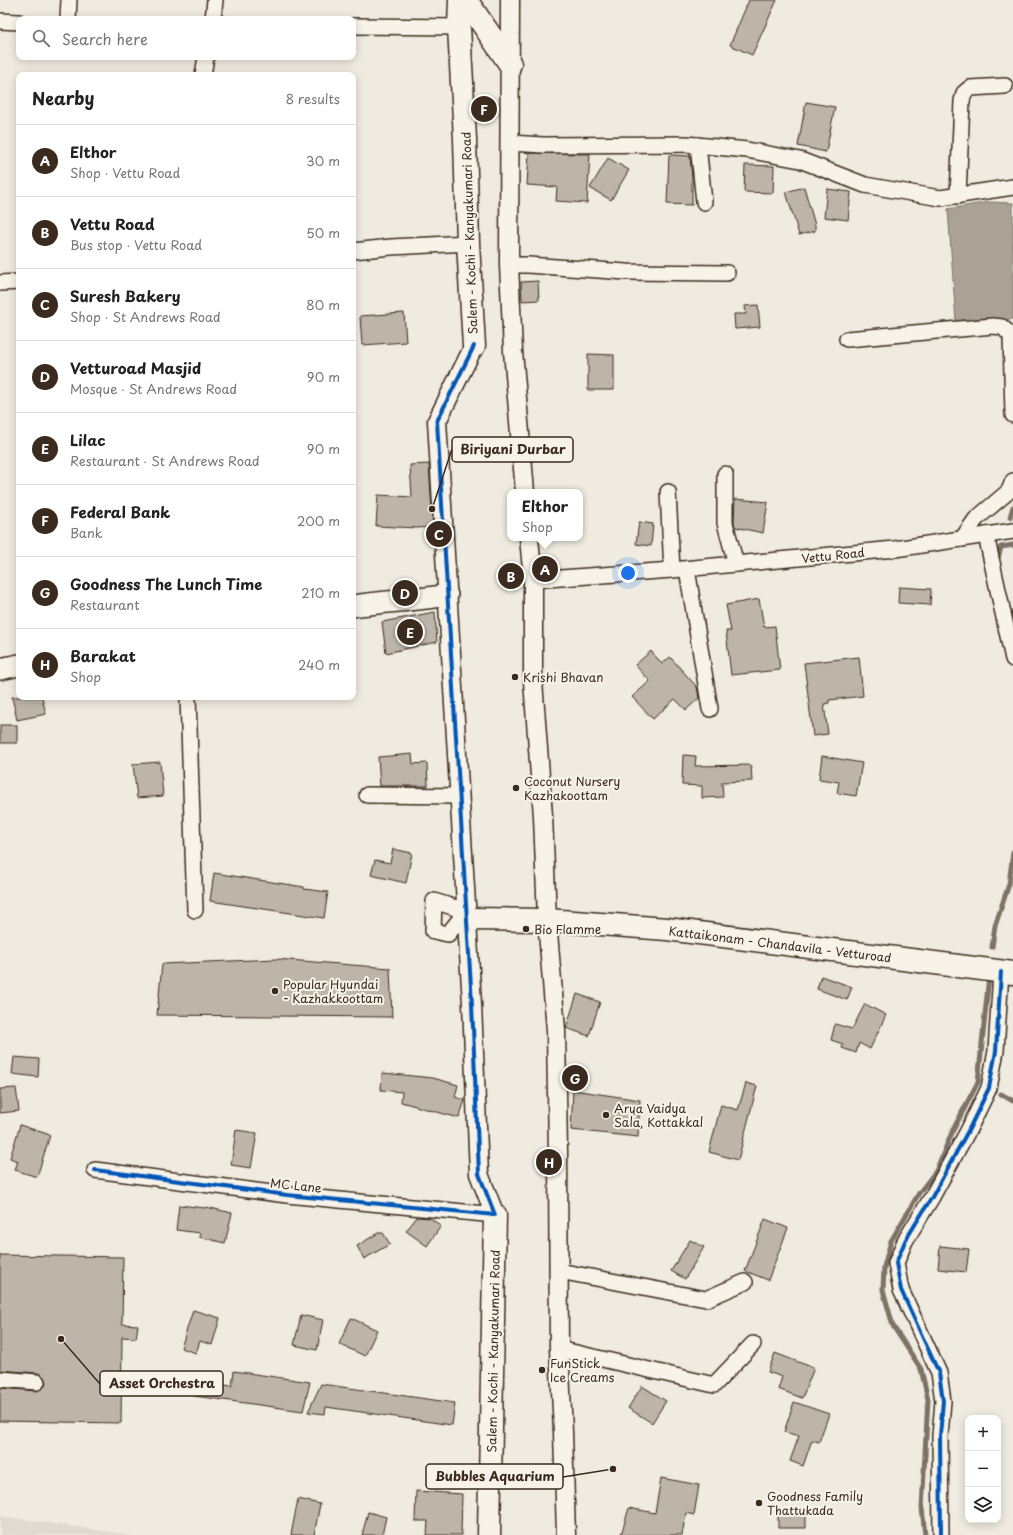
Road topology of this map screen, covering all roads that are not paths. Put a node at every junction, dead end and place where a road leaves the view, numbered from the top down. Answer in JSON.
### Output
{"nodes":[{"id":1,"x":69,"y":0,"type":"edge"},
{"id":2,"x":215,"y":0,"type":"edge"},
{"id":3,"x":460,"y":0,"type":"edge"},
{"id":4,"x":466,"y":0,"type":"edge"},
{"id":5,"x":510,"y":0,"type":"edge"},
{"id":6,"x":68,"y":16,"type":"edge"},
{"id":7,"x":213,"y":16,"type":"edge"},
{"id":8,"x":0,"y":21,"type":"edge"},
{"id":9,"x":16,"y":22,"type":"edge"},
{"id":10,"x":356,"y":26,"type":"edge"},
{"id":11,"x":459,"y":27,"type":"junction"},
{"id":12,"x":206,"y":60,"type":"edge"},
{"id":13,"x":510,"y":64,"type":"junction"},
{"id":14,"x":204,"y":72,"type":"edge"},
{"id":15,"x":1005,"y":86,"type":"dead end"},
{"id":16,"x":510,"y":143,"type":"junction"},
{"id":17,"x":698,"y":145,"type":"junction"},
{"id":18,"x":1013,"y":187,"type":"edge"},
{"id":19,"x":958,"y":196,"type":"junction"},
{"id":20,"x":704,"y":202,"type":"dead end"},
{"id":21,"x":468,"y":243,"type":"junction"},
{"id":22,"x":356,"y":251,"type":"edge"},
{"id":23,"x":509,"y":265,"type":"junction"},
{"id":24,"x":727,"y":273,"type":"dead end"},
{"id":25,"x":16,"y":282,"type":"edge"},
{"id":26,"x":0,"y":283,"type":"edge"},
{"id":27,"x":846,"y":340,"type":"dead end"},
{"id":28,"x":474,"y":346,"type":"joint"},
{"id":29,"x":1013,"y":415,"type":"edge"},
{"id":30,"x":725,"y":474,"type":"dead end"},
{"id":31,"x":1013,"y":481,"type":"edge"},
{"id":32,"x":525,"y":489,"type":"edge"},
{"id":33,"x":668,"y":492,"type":"dead end"},
{"id":34,"x":1013,"y":531,"type":"edge"},
{"id":35,"x":986,"y":535,"type":"junction"},
{"id":36,"x":962,"y":539,"type":"junction"},
{"id":37,"x":529,"y":541,"type":"edge"},
{"id":38,"x":736,"y":564,"type":"junction"},
{"id":39,"x":680,"y":570,"type":"junction"},
{"id":40,"x":533,"y":580,"type":"junction"},
{"id":41,"x":447,"y":595,"type":"junction"},
{"id":42,"x":356,"y":606,"type":"edge"},
{"id":43,"x":1013,"y":659,"type":"edge"},
{"id":44,"x":16,"y":666,"type":"edge"},
{"id":45,"x":0,"y":669,"type":"edge"},
{"id":46,"x":188,"y":700,"type":"edge"},
{"id":47,"x":710,"y":709,"type":"dead end"},
{"id":48,"x":367,"y":795,"type":"dead end"},
{"id":49,"x":460,"y":796,"type":"junction"},
{"id":50,"x":195,"y":910,"type":"dead end"},
{"id":51,"x":464,"y":918,"type":"junction"},
{"id":52,"x":547,"y":920,"type":"junction"},
{"id":53,"x":1007,"y":973,"type":"edge"},
{"id":54,"x":95,"y":1170,"type":"dead end"},
{"id":55,"x":495,"y":1214,"type":"junction"},
{"id":56,"x":559,"y":1271,"type":"junction"},
{"id":57,"x":745,"y":1282,"type":"dead end"},
{"id":58,"x":753,"y":1344,"type":"dead end"},
{"id":59,"x":559,"y":1349,"type":"junction"},
{"id":60,"x":0,"y":1379,"type":"edge"},
{"id":61,"x":37,"y":1382,"type":"dead end"},
{"id":62,"x":489,"y":1535,"type":"edge"},
{"id":63,"x":566,"y":1535,"type":"edge"},
{"id":64,"x":941,"y":1535,"type":"edge"}],
"edges":[{"from":1,"to":6,"type":"street"},
{"from":2,"to":7,"type":"street"},
{"from":3,"to":11,"type":"main road","name":"Salem - Kochi - Kanyakumari Road"},
{"from":4,"to":13,"type":"main road"},
{"from":5,"to":13,"type":"street"},
{"from":8,"to":9,"type":"street"},
{"from":10,"to":11,"type":"street"},
{"from":11,"to":21,"type":"main road","name":"Salem - Kochi - Kanyakumari Road"},
{"from":12,"to":14,"type":"street"},
{"from":13,"to":16,"type":"street"},
{"from":15,"to":19,"type":"street"},
{"from":16,"to":17,"type":"street"},
{"from":16,"to":23,"type":"street"},
{"from":17,"to":19,"type":"street"},
{"from":17,"to":20,"type":"street"},
{"from":18,"to":19,"type":"street"},
{"from":21,"to":22,"type":"street"},
{"from":21,"to":28,"type":"main road","name":"Salem - Kochi - Kanyakumari Road"},
{"from":23,"to":24,"type":"street"},
{"from":23,"to":32,"type":"street"},
{"from":25,"to":26,"type":"street"},
{"from":27,"to":29,"type":"street"},
{"from":28,"to":41,"type":"street"},
{"from":30,"to":38,"type":"street"},
{"from":31,"to":36,"type":"street"},
{"from":33,"to":39,"type":"street"},
{"from":34,"to":35,"type":"street","name":"Vettu Road"},
{"from":35,"to":36,"type":"street","name":"Vettu Road"},
{"from":35,"to":43,"type":"street"},
{"from":36,"to":38,"type":"street","name":"Vettu Road"},
{"from":37,"to":40,"type":"street"},
{"from":38,"to":39,"type":"street","name":"Vettu Road"},
{"from":39,"to":40,"type":"street","name":"Vettu Road"},
{"from":39,"to":47,"type":"street"},
{"from":40,"to":52,"type":"street"},
{"from":41,"to":42,"type":"main road"},
{"from":41,"to":49,"type":"street"},
{"from":44,"to":45,"type":"main road"},
{"from":46,"to":50,"type":"street"},
{"from":48,"to":49,"type":"street"},
{"from":49,"to":51,"type":"street"},
{"from":51,"to":52,"type":"main road","name":"Kattaikonam - Chandavila - Vetturoad"},
{"from":51,"to":55,"type":"street"},
{"from":52,"to":53,"type":"main road","name":"Kattaikonam - Chandavila - Vetturoad"},
{"from":52,"to":56,"type":"street"},
{"from":53,"to":64,"type":"street"},
{"from":54,"to":55,"type":"street","name":"MC Lane"},
{"from":55,"to":62,"type":"main road","name":"Salem - Kochi - Kanyakumari Road"},
{"from":56,"to":57,"type":"street"},
{"from":56,"to":59,"type":"street"},
{"from":58,"to":59,"type":"street"},
{"from":59,"to":63,"type":"street"},
{"from":60,"to":61,"type":"street"}]}
